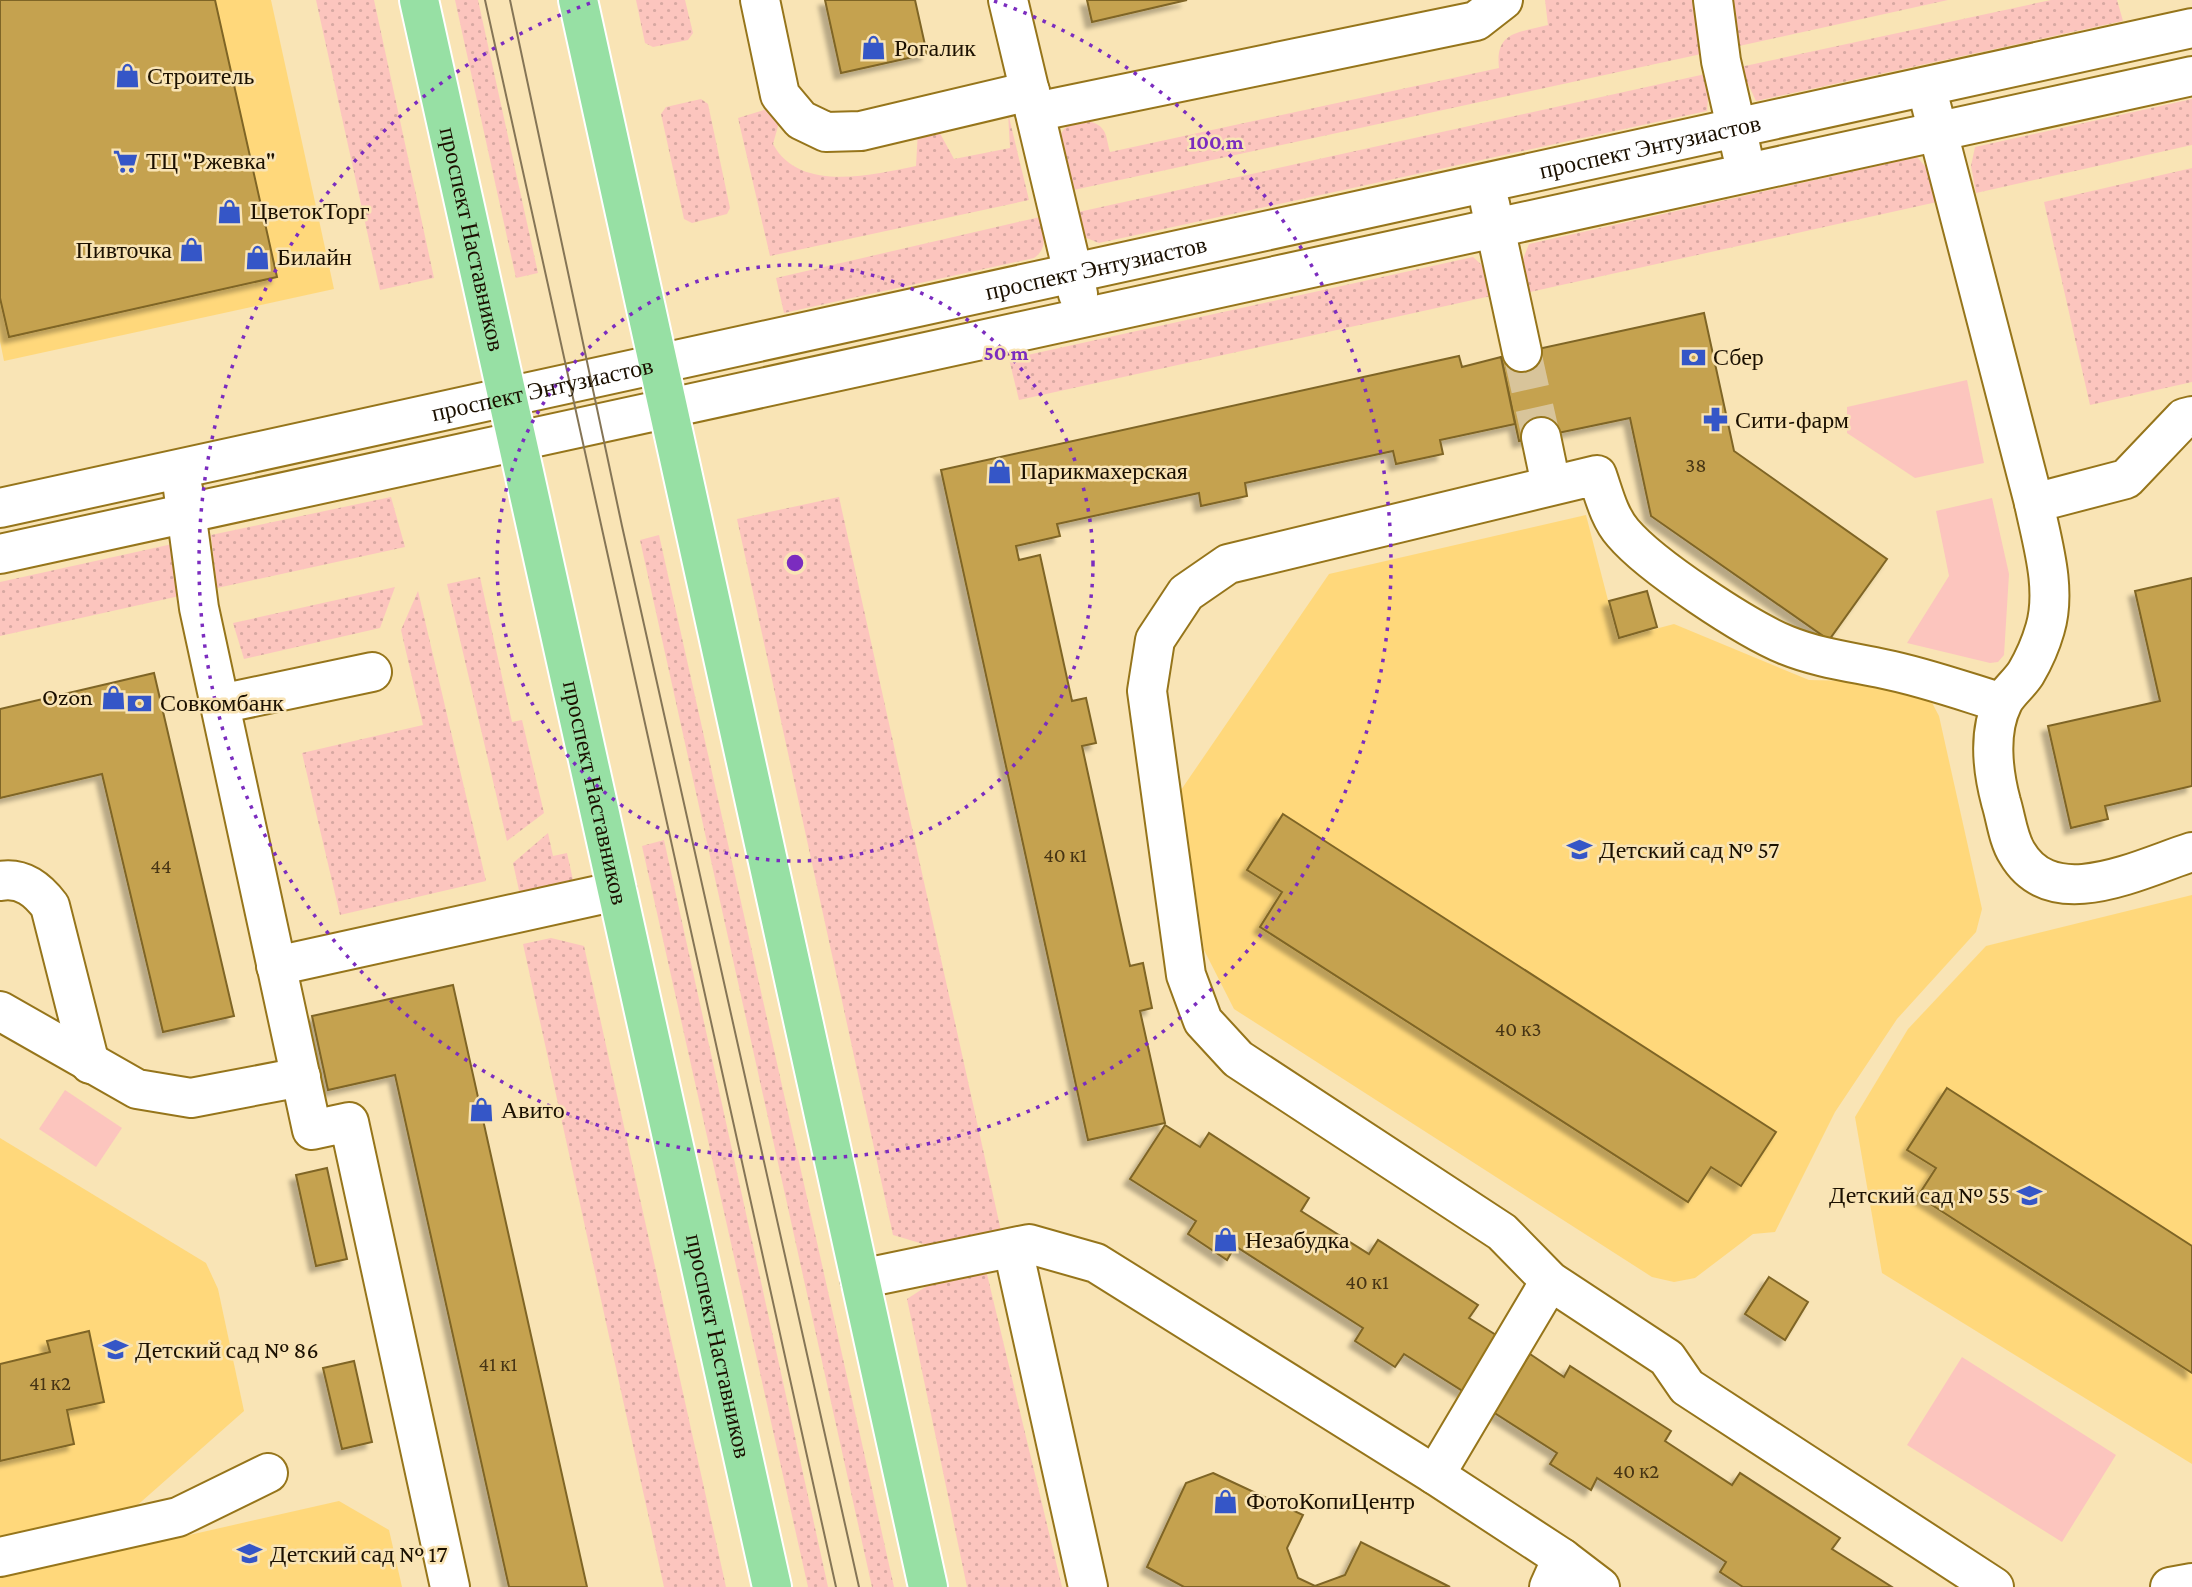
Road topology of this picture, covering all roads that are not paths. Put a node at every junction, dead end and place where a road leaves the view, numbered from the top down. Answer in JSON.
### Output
{"nodes":[{"id":1,"x":419,"y":0,"type":"edge"},
{"id":2,"x":579,"y":0,"type":"edge"},
{"id":3,"x":760,"y":0,"type":"edge"},
{"id":4,"x":1009,"y":0,"type":"edge"},
{"id":5,"x":1503,"y":0,"type":"edge"},
{"id":6,"x":1713,"y":0,"type":"edge"},
{"id":7,"x":2192,"y":28,"type":"edge"},
{"id":8,"x":2192,"y":76,"type":"edge"},
{"id":9,"x":1926,"y":86,"type":"junction"},
{"id":10,"x":1032,"y":101,"type":"junction"},
{"id":11,"x":1736,"y":128,"type":"junction"},
{"id":12,"x":1938,"y":131,"type":"junction"},
{"id":13,"x":1746,"y":174,"type":"junction"},
{"id":14,"x":1485,"y":183,"type":"junction"},
{"id":15,"x":1495,"y":229,"type":"junction"},
{"id":16,"x":1073,"y":271,"type":"junction"},
{"id":17,"x":1083,"y":318,"type":"junction"},
{"id":18,"x":1522,"y":352,"type":"tunnel mouth"},
{"id":19,"x":658,"y":363,"type":"junction"},
{"id":20,"x":507,"y":396,"type":"junction"},
{"id":21,"x":669,"y":410,"type":"junction"},
{"id":22,"x":2192,"y":416,"type":"edge"},
{"id":23,"x":1541,"y":437,"type":"tunnel mouth"},
{"id":24,"x":517,"y":442,"type":"junction"},
{"id":25,"x":179,"y":469,"type":"junction"},
{"id":26,"x":1551,"y":485,"type":"junction"},
{"id":27,"x":2034,"y":503,"type":"junction"},
{"id":28,"x":0,"y":508,"type":"edge"},
{"id":29,"x":188,"y":513,"type":"junction"},
{"id":30,"x":2,"y":545,"type":"edge"},
{"id":31,"x":372,"y":672,"type":"dead end"},
{"id":32,"x":2002,"y":702,"type":"junction"},
{"id":33,"x":220,"y":704,"type":"junction"},
{"id":34,"x":2192,"y":852,"type":"edge"},
{"id":35,"x":0,"y":881,"type":"edge"},
{"id":36,"x":617,"y":891,"type":"junction"},
{"id":37,"x":276,"y":965,"type":"junction"},
{"id":38,"x":0,"y":1011,"type":"edge"},
{"id":39,"x":90,"y":1064,"type":"junction"},
{"id":40,"x":300,"y":1077,"type":"junction"},
{"id":41,"x":1013,"y":1249,"type":"junction"},
{"id":42,"x":860,"y":1279,"type":"junction"},
{"id":43,"x":1550,"y":1281,"type":"junction"},
{"id":44,"x":268,"y":1473,"type":"dead end"},
{"id":45,"x":1435,"y":1475,"type":"junction"},
{"id":46,"x":0,"y":1557,"type":"edge"},
{"id":47,"x":1556,"y":1573,"type":"edge"},
{"id":48,"x":2192,"y":1583,"type":"edge"},
{"id":49,"x":450,"y":1587,"type":"edge"},
{"id":50,"x":772,"y":1587,"type":"edge"},
{"id":51,"x":928,"y":1587,"type":"edge"},
{"id":52,"x":1088,"y":1587,"type":"edge"},
{"id":53,"x":1600,"y":1587,"type":"edge"},
{"id":54,"x":1994,"y":1587,"type":"edge"},
{"id":55,"x":2171,"y":1587,"type":"edge"}],
"edges":[{"from":1,"to":20,"type":"main road","name":"проспект Наставников"},
{"from":2,"to":19,"type":"main road"},
{"from":3,"to":10,"type":"street"},
{"from":4,"to":10,"type":"street"},
{"from":5,"to":10,"type":"street"},
{"from":6,"to":11,"type":"street"},
{"from":7,"to":9,"type":"street","name":"проспект Энтузиастов"},
{"from":8,"to":12,"type":"street","name":"проспект Энтузиастов"},
{"from":9,"to":11,"type":"street","name":"проспект Энтузиастов"},
{"from":9,"to":12,"type":"street"},
{"from":10,"to":16,"type":"street"},
{"from":11,"to":13,"type":"street"},
{"from":11,"to":14,"type":"street","name":"проспект Энтузиастов"},
{"from":12,"to":13,"type":"street","name":"проспект Энтузиастов"},
{"from":12,"to":27,"type":"street"},
{"from":13,"to":15,"type":"street","name":"проспект Энтузиастов"},
{"from":14,"to":15,"type":"street"},
{"from":14,"to":16,"type":"street","name":"проспект Энтузиастов"},
{"from":15,"to":17,"type":"street","name":"проспект Энтузиастов"},
{"from":15,"to":18,"type":"street"},
{"from":16,"to":17,"type":"street"},
{"from":16,"to":19,"type":"street","name":"проспект Энтузиастов"},
{"from":17,"to":21,"type":"street","name":"проспект Энтузиастов"},
{"from":19,"to":20,"type":"street","name":"проспект Энтузиастов"},
{"from":19,"to":21,"type":"main road"},
{"from":20,"to":24,"type":"main road","name":"проспект Наставников"},
{"from":20,"to":25,"type":"street","name":"проспект Энтузиастов"},
{"from":21,"to":24,"type":"street","name":"проспект Энтузиастов"},
{"from":21,"to":42,"type":"main road"},
{"from":22,"to":27,"type":"street"},
{"from":23,"to":26,"type":"street"},
{"from":24,"to":29,"type":"street","name":"проспект Энтузиастов"},
{"from":24,"to":36,"type":"main road","name":"проспект Наставников"},
{"from":25,"to":28,"type":"street","name":"проспект Энтузиастов"},
{"from":25,"to":29,"type":"street"},
{"from":26,"to":32,"type":"street"},
{"from":26,"to":43,"type":"street"},
{"from":27,"to":32,"type":"street"},
{"from":29,"to":30,"type":"street","name":"проспект Энтузиастов"},
{"from":29,"to":33,"type":"street"},
{"from":31,"to":33,"type":"street"},
{"from":32,"to":34,"type":"street"},
{"from":33,"to":37,"type":"street"},
{"from":35,"to":39,"type":"street"},
{"from":36,"to":37,"type":"street"},
{"from":36,"to":50,"type":"main road","name":"проспект Наставников"},
{"from":37,"to":40,"type":"street"},
{"from":38,"to":39,"type":"street"},
{"from":39,"to":40,"type":"street"},
{"from":40,"to":49,"type":"street"},
{"from":41,"to":42,"type":"street"},
{"from":41,"to":45,"type":"street"},
{"from":41,"to":52,"type":"street"},
{"from":42,"to":51,"type":"main road"},
{"from":43,"to":45,"type":"street"},
{"from":43,"to":54,"type":"street"},
{"from":44,"to":46,"type":"street"},
{"from":45,"to":47,"type":"street"},
{"from":47,"to":53,"type":"street"},
{"from":48,"to":55,"type":"street"}]}
